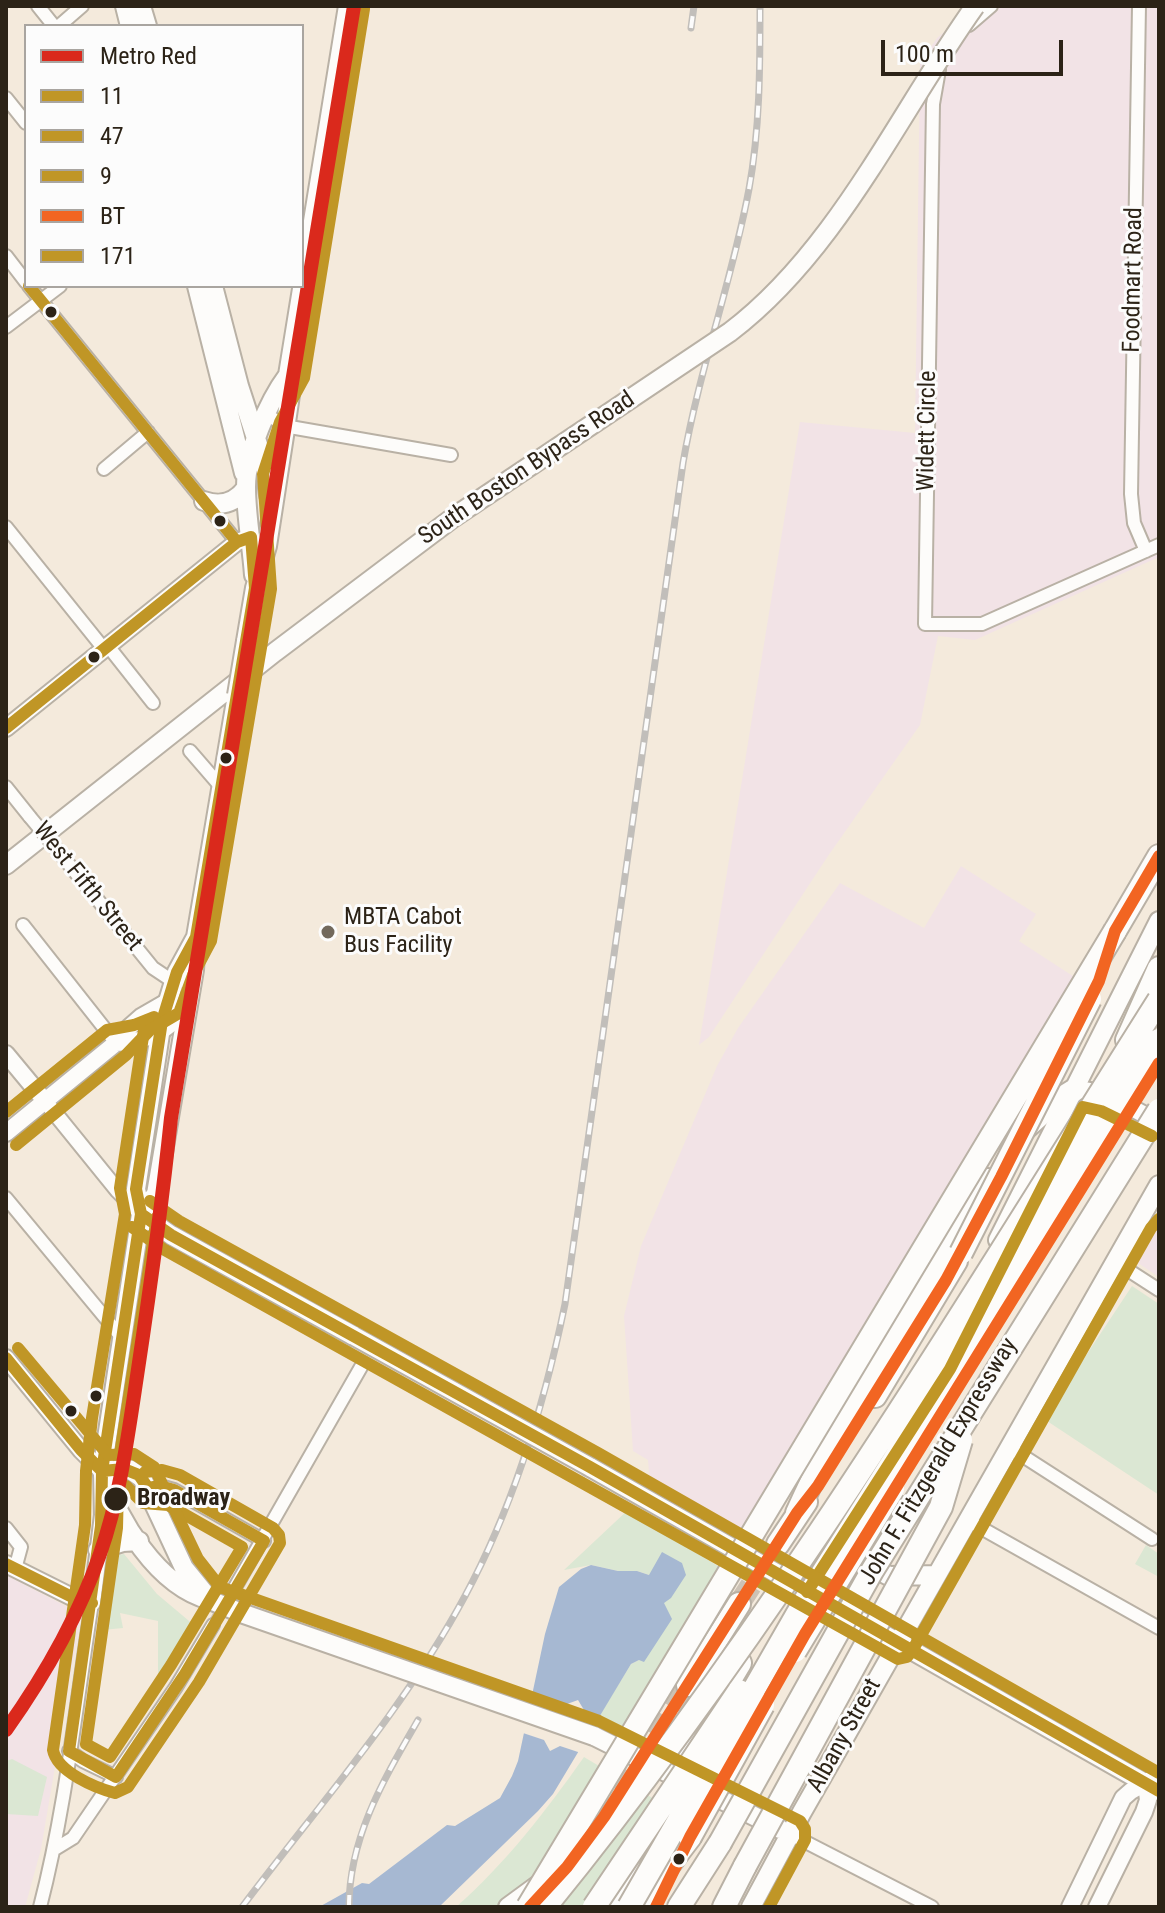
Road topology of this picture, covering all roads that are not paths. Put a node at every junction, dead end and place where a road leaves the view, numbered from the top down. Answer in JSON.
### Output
{"nodes":[{"id":1,"x":38,"y":6,"type":"edge"},
{"id":2,"x":82,"y":6,"type":"edge"},
{"id":3,"x":348,"y":6,"type":"edge"},
{"id":4,"x":975,"y":6,"type":"edge"},
{"id":5,"x":991,"y":6,"type":"edge"},
{"id":6,"x":1139,"y":6,"type":"edge"},
{"id":7,"x":55,"y":24,"type":"edge"},
{"id":8,"x":60,"y":24,"type":"edge"},
{"id":9,"x":6,"y":98,"type":"edge"},
{"id":10,"x":24,"y":120,"type":"edge"},
{"id":11,"x":6,"y":256,"type":"edge"},
{"id":12,"x":304,"y":277,"type":"edge"},
{"id":13,"x":24,"y":279,"type":"edge"},
{"id":14,"x":31,"y":288,"type":"edge"},
{"id":15,"x":58,"y":288,"type":"edge"},
{"id":16,"x":197,"y":288,"type":"edge"},
{"id":17,"x":214,"y":288,"type":"edge"},
{"id":18,"x":302,"y":288,"type":"edge"},
{"id":19,"x":42,"y":301,"type":"junction"},
{"id":20,"x":6,"y":327,"type":"edge"},
{"id":21,"x":288,"y":375,"type":"junction"},
{"id":22,"x":266,"y":415,"type":"junction"},
{"id":23,"x":286,"y":426,"type":"junction"},
{"id":24,"x":148,"y":432,"type":"junction"},
{"id":25,"x":256,"y":441,"type":"junction"},
{"id":26,"x":451,"y":455,"type":"dead end"},
{"id":27,"x":104,"y":469,"type":"dead end"},
{"id":28,"x":246,"y":488,"type":"junction"},
{"id":29,"x":204,"y":501,"type":"junction"},
{"id":30,"x":6,"y":527,"type":"edge"},
{"id":31,"x":251,"y":542,"type":"junction"},
{"id":32,"x":1159,"y":545,"type":"edge"},
{"id":33,"x":1146,"y":551,"type":"junction"},
{"id":34,"x":106,"y":648,"type":"junction"},
{"id":35,"x":153,"y":703,"type":"dead end"},
{"id":36,"x":6,"y":728,"type":"edge"},
{"id":37,"x":190,"y":751,"type":"dead end"},
{"id":38,"x":6,"y":787,"type":"edge"},
{"id":39,"x":222,"y":788,"type":"junction"},
{"id":40,"x":1159,"y":856,"type":"edge"},
{"id":41,"x":6,"y":865,"type":"edge"},
{"id":42,"x":1159,"y":921,"type":"edge"},
{"id":43,"x":23,"y":925,"type":"dead end"},
{"id":44,"x":1115,"y":931,"type":"junction"},
{"id":45,"x":196,"y":937,"type":"junction"},
{"id":46,"x":1159,"y":968,"type":"edge"},
{"id":47,"x":174,"y":982,"type":"junction"},
{"id":48,"x":1152,"y":997,"type":"edge"},
{"id":49,"x":167,"y":1002,"type":"junction"},
{"id":50,"x":187,"y":1007,"type":"junction"},
{"id":51,"x":160,"y":1032,"type":"junction"},
{"id":52,"x":1159,"y":1040,"type":"edge"},
{"id":53,"x":116,"y":1043,"type":"junction"},
{"id":54,"x":6,"y":1054,"type":"edge"},
{"id":55,"x":1159,"y":1063,"type":"edge"},
{"id":56,"x":1073,"y":1091,"type":"junction"},
{"id":57,"x":45,"y":1101,"type":"junction"},
{"id":58,"x":1158,"y":1119,"type":"edge"},
{"id":59,"x":6,"y":1133,"type":"edge"},
{"id":60,"x":1159,"y":1185,"type":"edge"},
{"id":61,"x":1159,"y":1194,"type":"edge"},
{"id":62,"x":6,"y":1198,"type":"edge"},
{"id":63,"x":141,"y":1214,"type":"junction"},
{"id":64,"x":1138,"y":1219,"type":"junction"},
{"id":65,"x":1114,"y":1261,"type":"junction"},
{"id":66,"x":1159,"y":1290,"type":"edge"},
{"id":67,"x":122,"y":1338,"type":"junction"},
{"id":68,"x":6,"y":1358,"type":"edge"},
{"id":69,"x":361,"y":1367,"type":"dead end"},
{"id":70,"x":969,"y":1412,"type":"junction"},
{"id":71,"x":1006,"y":1452,"type":"junction"},
{"id":72,"x":102,"y":1471,"type":"junction"},
{"id":73,"x":148,"y":1488,"type":"junction"},
{"id":74,"x":846,"y":1502,"type":"junction"},
{"id":75,"x":797,"y":1513,"type":"junction"},
{"id":76,"x":967,"y":1520,"type":"junction"},
{"id":77,"x":6,"y":1528,"type":"edge"},
{"id":78,"x":1152,"y":1539,"type":"dead end"},
{"id":79,"x":139,"y":1541,"type":"junction"},
{"id":80,"x":264,"y":1541,"type":"junction"},
{"id":81,"x":778,"y":1544,"type":"tunnel mouth"},
{"id":82,"x":98,"y":1550,"type":"junction"},
{"id":83,"x":10,"y":1566,"type":"edge"},
{"id":84,"x":937,"y":1575,"type":"junction"},
{"id":85,"x":796,"y":1588,"type":"junction"},
{"id":86,"x":234,"y":1589,"type":"tunnel mouth"},
{"id":87,"x":210,"y":1600,"type":"junction"},
{"id":88,"x":92,"y":1603,"type":"junction"},
{"id":89,"x":739,"y":1604,"type":"tunnel mouth"},
{"id":90,"x":213,"y":1625,"type":"tunnel mouth"},
{"id":91,"x":1159,"y":1628,"type":"edge"},
{"id":92,"x":898,"y":1643,"type":"junction"},
{"id":93,"x":744,"y":1657,"type":"joint"},
{"id":94,"x":688,"y":1685,"type":"tunnel mouth"},
{"id":95,"x":69,"y":1751,"type":"junction"},
{"id":96,"x":666,"y":1771,"type":"junction"},
{"id":97,"x":116,"y":1777,"type":"junction"},
{"id":98,"x":1155,"y":1783,"type":"edge"},
{"id":99,"x":790,"y":1834,"type":"junction"},
{"id":100,"x":690,"y":1837,"type":"junction"},
{"id":101,"x":720,"y":1843,"type":"junction"},
{"id":102,"x":55,"y":1849,"type":"junction"},
{"id":103,"x":564,"y":1850,"type":"junction"},
{"id":104,"x":540,"y":1884,"type":"junction"},
{"id":105,"x":40,"y":1907,"type":"edge"},
{"id":106,"x":508,"y":1907,"type":"edge"},
{"id":107,"x":516,"y":1907,"type":"edge"},
{"id":108,"x":528,"y":1907,"type":"edge"},
{"id":109,"x":543,"y":1907,"type":"edge"},
{"id":110,"x":582,"y":1907,"type":"edge"},
{"id":111,"x":594,"y":1907,"type":"edge"},
{"id":112,"x":612,"y":1907,"type":"edge"},
{"id":113,"x":629,"y":1907,"type":"edge"},
{"id":114,"x":645,"y":1907,"type":"edge"},
{"id":115,"x":656,"y":1907,"type":"edge"},
{"id":116,"x":679,"y":1907,"type":"edge"},
{"id":117,"x":688,"y":1907,"type":"edge"},
{"id":118,"x":724,"y":1907,"type":"edge"},
{"id":119,"x":751,"y":1907,"type":"edge"},
{"id":120,"x":932,"y":1907,"type":"edge"},
{"id":121,"x":1070,"y":1907,"type":"edge"},
{"id":122,"x":1097,"y":1907,"type":"edge"}],
"edges":[{"from":1,"to":7,"type":"street"},
{"from":2,"to":8,"type":"street"},
{"from":3,"to":12,"type":"main road"},
{"from":4,"to":41,"type":"main road","name":"South Boston Bypass Road","bridge":true},
{"from":5,"to":33,"type":"street","name":"Widett Circle"},
{"from":6,"to":33,"type":"street","name":"Foodmart Road"},
{"from":9,"to":10,"type":"street"},
{"from":11,"to":13,"type":"street"},
{"from":14,"to":19,"type":"street"},
{"from":15,"to":19,"type":"street"},
{"from":16,"to":28,"type":"main road"},
{"from":17,"to":25,"type":"main road"},
{"from":18,"to":21,"type":"main road"},
{"from":19,"to":20,"type":"street"},
{"from":19,"to":24,"type":"street"},
{"from":21,"to":22,"type":"main road"},
{"from":21,"to":23,"type":"main road"},
{"from":22,"to":23,"type":"street"},
{"from":22,"to":25,"type":"main road"},
{"from":23,"to":26,"type":"street"},
{"from":23,"to":31,"type":"main road"},
{"from":24,"to":27,"type":"street"},
{"from":24,"to":29,"type":"street"},
{"from":25,"to":28,"type":"main road"},
{"from":25,"to":31,"type":"main road"},
{"from":28,"to":29,"type":"main road"},
{"from":28,"to":31,"type":"main road"},
{"from":29,"to":31,"type":"street"},
{"from":30,"to":34,"type":"street"},
{"from":31,"to":34,"type":"main road"},
{"from":31,"to":39,"type":"main road","bridge":true},
{"from":32,"to":33,"type":"street","name":"Widett Circle"},
{"from":34,"to":35,"type":"street"},
{"from":34,"to":36,"type":"main road"},
{"from":37,"to":39,"type":"street"},
{"from":38,"to":47,"type":"street","name":"West Fifth Street","bridge":true},
{"from":39,"to":45,"type":"main road"},
{"from":40,"to":44,"type":"highway"},
{"from":42,"to":56,"type":"main road"},
{"from":43,"to":53,"type":"street"},
{"from":44,"to":75,"type":"highway","bridge":true},
{"from":44,"to":103,"type":"highway","bridge":true},
{"from":45,"to":47,"type":"main road"},
{"from":45,"to":50,"type":"main road"},
{"from":46,"to":48,"type":"highway"},
{"from":47,"to":49,"type":"main road"},
{"from":48,"to":85,"type":"highway","bridge":true},
{"from":49,"to":51,"type":"main road"},
{"from":49,"to":53,"type":"main road"},
{"from":50,"to":51,"type":"main road"},
{"from":50,"to":63,"type":"main road"},
{"from":51,"to":53,"type":"main road"},
{"from":51,"to":63,"type":"main road"},
{"from":52,"to":85,"type":"highway","bridge":true},
{"from":53,"to":57,"type":"main road"},
{"from":54,"to":57,"type":"main road"},
{"from":55,"to":100,"type":"highway","bridge":true},
{"from":56,"to":58,"type":"main road"},
{"from":56,"to":74,"type":"main road"},
{"from":56,"to":75,"type":"highway"},
{"from":57,"to":59,"type":"main road"},
{"from":57,"to":63,"type":"street"},
{"from":58,"to":70,"type":"highway","name":"John F. Fitzgerald Expressway","bridge":true},
{"from":60,"to":64,"type":"main road"},
{"from":61,"to":64,"type":"main road","name":"Albany Street"},
{"from":62,"to":67,"type":"street"},
{"from":63,"to":67,"type":"main road"},
{"from":63,"to":85,"type":"main road","bridge":true},
{"from":64,"to":65,"type":"main road","name":"Albany Street"},
{"from":65,"to":66,"type":"street"},
{"from":65,"to":71,"type":"main road","name":"Albany Street"},
{"from":67,"to":72,"type":"main road"},
{"from":68,"to":72,"type":"main road"},
{"from":69,"to":80,"type":"street"},
{"from":70,"to":101,"type":"highway","name":"John F. Fitzgerald Expressway","bridge":true},
{"from":70,"to":118,"type":"highway","bridge":true},
{"from":71,"to":76,"type":"main road","name":"Albany Street"},
{"from":71,"to":78,"type":"street"},
{"from":72,"to":73,"type":"main road"},
{"from":72,"to":79,"type":"main road"},
{"from":72,"to":82,"type":"main road"},
{"from":73,"to":80,"type":"street"},
{"from":73,"to":87,"type":"main road"},
{"from":74,"to":84,"type":"main road"},
{"from":74,"to":85,"type":"main road"},
{"from":75,"to":81,"type":"highway"},
{"from":76,"to":84,"type":"main road","name":"Albany Street"},
{"from":76,"to":91,"type":"street"},
{"from":77,"to":83,"type":"street"},
{"from":79,"to":82,"type":"main road"},
{"from":79,"to":87,"type":"main road"},
{"from":80,"to":86,"type":"street"},
{"from":82,"to":88,"type":"main road"},
{"from":83,"to":88,"type":"main road"},
{"from":84,"to":92,"type":"main road","name":"Albany Street"},
{"from":85,"to":92,"type":"main road"},
{"from":85,"to":93,"type":"main road"},
{"from":85,"to":109,"type":"highway","bridge":true},
{"from":85,"to":111,"type":"highway","bridge":true},
{"from":85,"to":113,"type":"highway","bridge":true},
{"from":87,"to":96,"type":"main road","bridge":true},
{"from":88,"to":95,"type":"street"},
{"from":89,"to":94,"type":"highway"},
{"from":90,"to":97,"type":"street"},
{"from":92,"to":98,"type":"main road"},
{"from":92,"to":99,"type":"main road","name":"Albany Street"},
{"from":93,"to":96,"type":"highway"},
{"from":95,"to":97,"type":"street"},
{"from":95,"to":102,"type":"street"},
{"from":96,"to":99,"type":"main road"},
{"from":96,"to":104,"type":"main road"},
{"from":96,"to":110,"type":"highway"},
{"from":96,"to":112,"type":"highway"},
{"from":97,"to":102,"type":"street"},
{"from":98,"to":121,"type":"main road"},
{"from":98,"to":122,"type":"main road"},
{"from":99,"to":119,"type":"main road","name":"Albany Street"},
{"from":99,"to":120,"type":"street"},
{"from":100,"to":114,"type":"highway"},
{"from":100,"to":115,"type":"highway"},
{"from":101,"to":116,"type":"highway"},
{"from":101,"to":117,"type":"highway","name":"John F. Fitzgerald Expressway"},
{"from":102,"to":105,"type":"street"},
{"from":103,"to":108,"type":"highway","bridge":true},
{"from":103,"to":109,"type":"highway","bridge":true},
{"from":104,"to":106,"type":"main road"},
{"from":104,"to":107,"type":"highway"}]}
